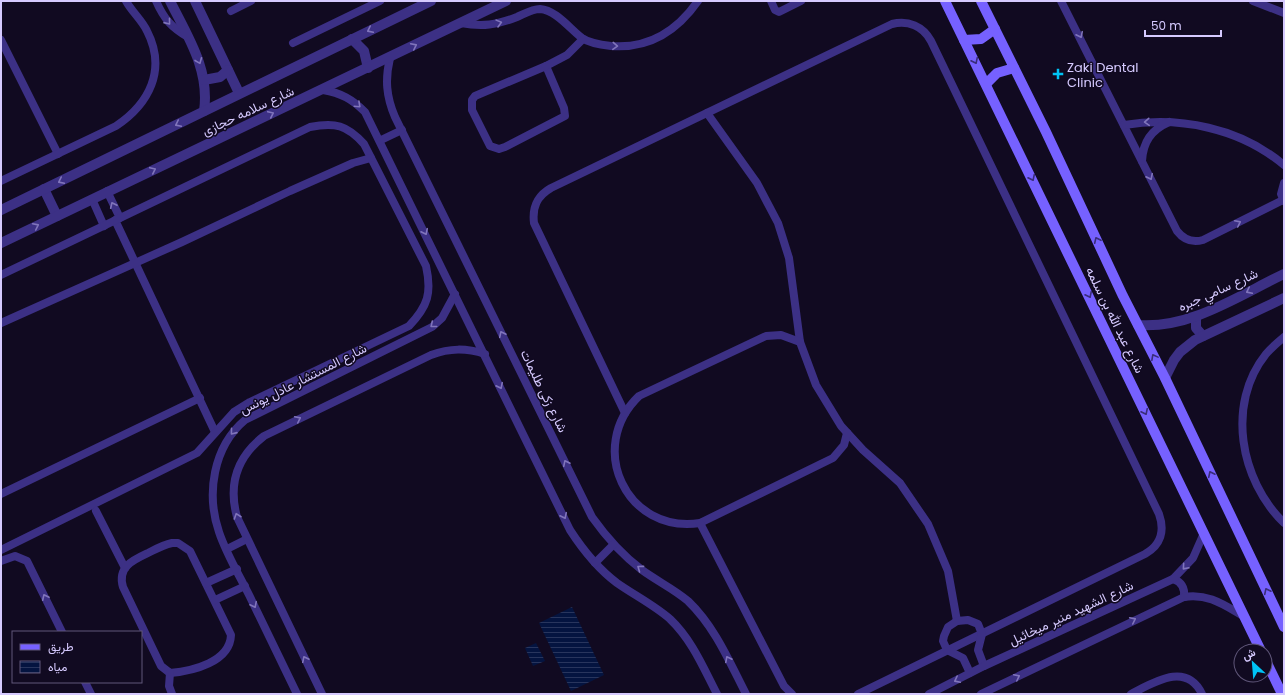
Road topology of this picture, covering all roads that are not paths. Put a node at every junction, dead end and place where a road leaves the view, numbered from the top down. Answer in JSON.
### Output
{"nodes":[{"id":1,"x":126,"y":1,"type":"edge"},
{"id":2,"x":156,"y":1,"type":"edge"},
{"id":3,"x":170,"y":1,"type":"edge"},
{"id":4,"x":195,"y":1,"type":"edge"},
{"id":5,"x":251,"y":1,"type":"edge"},
{"id":6,"x":380,"y":1,"type":"edge"},
{"id":7,"x":431,"y":1,"type":"edge"},
{"id":8,"x":506,"y":1,"type":"edge"},
{"id":9,"x":698,"y":1,"type":"edge"},
{"id":10,"x":771,"y":1,"type":"edge"},
{"id":11,"x":801,"y":1,"type":"edge"},
{"id":12,"x":945,"y":1,"type":"edge"},
{"id":13,"x":981,"y":1,"type":"edge"},
{"id":14,"x":1061,"y":1,"type":"edge"},
{"id":15,"x":1068,"y":1,"type":"edge"},
{"id":16,"x":1253,"y":1,"type":"edge"},
{"id":17,"x":231,"y":11,"type":"dead end"},
{"id":18,"x":1284,"y":13,"type":"edge"},
{"id":19,"x":1070,"y":16,"type":"junction"},
{"id":20,"x":461,"y":23,"type":"junction"},
{"id":21,"x":995,"y":29,"type":"junction"},
{"id":22,"x":188,"y":37,"type":"junction"},
{"id":23,"x":352,"y":39,"type":"junction"},
{"id":24,"x":583,"y":39,"type":"junction"},
{"id":25,"x":1,"y":40,"type":"edge"},
{"id":26,"x":964,"y":40,"type":"junction"},
{"id":27,"x":293,"y":43,"type":"dead end"},
{"id":28,"x":390,"y":58,"type":"junction"},
{"id":29,"x":546,"y":66,"type":"junction"},
{"id":30,"x":368,"y":68,"type":"junction"},
{"id":31,"x":1014,"y":68,"type":"junction"},
{"id":32,"x":228,"y":70,"type":"junction"},
{"id":33,"x":204,"y":80,"type":"junction"},
{"id":34,"x":986,"y":84,"type":"junction"},
{"id":35,"x":323,"y":90,"type":"junction"},
{"id":36,"x":239,"y":93,"type":"junction"},
{"id":37,"x":204,"y":111,"type":"junction"},
{"id":38,"x":707,"y":113,"type":"junction"},
{"id":39,"x":1170,"y":122,"type":"junction"},
{"id":40,"x":1124,"y":124,"type":"junction"},
{"id":41,"x":402,"y":130,"type":"junction"},
{"id":42,"x":381,"y":140,"type":"junction"},
{"id":43,"x":58,"y":154,"type":"junction"},
{"id":44,"x":371,"y":158,"type":"junction"},
{"id":45,"x":1142,"y":162,"type":"junction"},
{"id":46,"x":1284,"y":165,"type":"edge"},
{"id":47,"x":1,"y":181,"type":"edge"},
{"id":48,"x":1284,"y":183,"type":"edge"},
{"id":49,"x":44,"y":189,"type":"junction"},
{"id":50,"x":107,"y":192,"type":"junction"},
{"id":51,"x":92,"y":199,"type":"junction"},
{"id":52,"x":1284,"y":201,"type":"edge"},
{"id":53,"x":411,"y":202,"type":"junction"},
{"id":54,"x":398,"y":209,"type":"junction"},
{"id":55,"x":1,"y":210,"type":"edge"},
{"id":56,"x":57,"y":216,"type":"junction"},
{"id":57,"x":418,"y":217,"type":"junction"},
{"id":58,"x":118,"y":219,"type":"junction"},
{"id":59,"x":405,"y":224,"type":"junction"},
{"id":60,"x":104,"y":226,"type":"junction"},
{"id":61,"x":1,"y":243,"type":"edge"},
{"id":62,"x":135,"y":262,"type":"junction"},
{"id":63,"x":1284,"y":274,"type":"edge"},
{"id":64,"x":1,"y":275,"type":"edge"},
{"id":65,"x":455,"y":294,"type":"junction"},
{"id":66,"x":1284,"y":298,"type":"edge"},
{"id":67,"x":1196,"y":317,"type":"junction"},
{"id":68,"x":1,"y":323,"type":"edge"},
{"id":69,"x":1138,"y":325,"type":"junction"},
{"id":70,"x":1203,"y":336,"type":"junction"},
{"id":71,"x":1284,"y":337,"type":"edge"},
{"id":72,"x":800,"y":342,"type":"junction"},
{"id":73,"x":485,"y":354,"type":"junction"},
{"id":74,"x":1165,"y":378,"type":"junction"},
{"id":75,"x":200,"y":398,"type":"junction"},
{"id":76,"x":625,"y":413,"type":"junction"},
{"id":77,"x":215,"y":432,"type":"junction"},
{"id":78,"x":847,"y":433,"type":"junction"},
{"id":79,"x":1,"y":494,"type":"edge"},
{"id":80,"x":96,"y":511,"type":"dead end"},
{"id":81,"x":700,"y":523,"type":"junction"},
{"id":82,"x":1284,"y":523,"type":"edge"},
{"id":83,"x":1204,"y":533,"type":"junction"},
{"id":84,"x":247,"y":539,"type":"junction"},
{"id":85,"x":613,"y":545,"type":"junction"},
{"id":86,"x":227,"y":549,"type":"junction"},
{"id":87,"x":1,"y":550,"type":"edge"},
{"id":88,"x":1,"y":561,"type":"edge"},
{"id":89,"x":595,"y":562,"type":"junction"},
{"id":90,"x":125,"y":568,"type":"junction"},
{"id":91,"x":237,"y":569,"type":"junction"},
{"id":92,"x":1173,"y":579,"type":"junction"},
{"id":93,"x":206,"y":583,"type":"junction"},
{"id":94,"x":245,"y":586,"type":"junction"},
{"id":95,"x":1184,"y":597,"type":"junction"},
{"id":96,"x":215,"y":600,"type":"junction"},
{"id":97,"x":1245,"y":617,"type":"junction"},
{"id":98,"x":957,"y":621,"type":"junction"},
{"id":99,"x":1284,"y":627,"type":"edge"},
{"id":100,"x":62,"y":631,"type":"edge"},
{"id":101,"x":982,"y":634,"type":"junction"},
{"id":102,"x":1257,"y":643,"type":"edge"},
{"id":103,"x":947,"y":650,"type":"junction"},
{"id":104,"x":984,"y":666,"type":"junction"},
{"id":105,"x":170,"y":672,"type":"junction"},
{"id":106,"x":970,"y":673,"type":"junction"},
{"id":107,"x":1273,"y":675,"type":"edge"},
{"id":108,"x":86,"y":683,"type":"edge"},
{"id":109,"x":91,"y":694,"type":"edge"},
{"id":110,"x":172,"y":694,"type":"edge"},
{"id":111,"x":297,"y":694,"type":"edge"},
{"id":112,"x":322,"y":694,"type":"edge"},
{"id":113,"x":717,"y":694,"type":"edge"},
{"id":114,"x":746,"y":694,"type":"edge"},
{"id":115,"x":792,"y":694,"type":"edge"},
{"id":116,"x":858,"y":694,"type":"edge"},
{"id":117,"x":929,"y":694,"type":"edge"},
{"id":118,"x":982,"y":694,"type":"edge"},
{"id":119,"x":1131,"y":694,"type":"edge"},
{"id":120,"x":1202,"y":694,"type":"edge"},
{"id":121,"x":1282,"y":694,"type":"edge"}],
"edges":[{"from":1,"to":43,"type":"street"},
{"from":2,"to":22,"type":"street","one_way":true},
{"from":3,"to":22,"type":"street"},
{"from":4,"to":32,"type":"street"},
{"from":5,"to":17,"type":"street"},
{"from":6,"to":27,"type":"street"},
{"from":7,"to":23,"type":"street","name":"شارع سلامه حجازى","one_way":true},
{"from":8,"to":20,"type":"street","name":"شارع سلامه حجازى"},
{"from":24,"to":9,"type":"street","one_way":true},
{"from":10,"to":11,"type":"street"},
{"from":12,"to":26,"type":"main road","name":"شارع عبد الله بن سلمه"},
{"from":13,"to":21,"type":"main road","name":"شارع عبد الله بن سلمه"},
{"from":14,"to":19,"type":"street"},
{"from":15,"to":19,"type":"street"},
{"from":16,"to":18,"type":"street"},
{"from":19,"to":40,"type":"street","one_way":true},
{"from":20,"to":24,"type":"street","one_way":true},
{"from":28,"to":20,"type":"street","name":"شارع سلامه حجازى","one_way":true},
{"from":21,"to":26,"type":"main road"},
{"from":21,"to":31,"type":"main road","name":"شارع عبد الله بن سلمه"},
{"from":22,"to":33,"type":"street","one_way":true},
{"from":23,"to":30,"type":"street"},
{"from":23,"to":36,"type":"street","name":"شارع سلامه حجازى"},
{"from":24,"to":29,"type":"street"},
{"from":25,"to":43,"type":"street"},
{"from":26,"to":34,"type":"main road","name":"شارع عبد الله بن سلمه","one_way":true},
{"from":28,"to":30,"type":"street","name":"شارع سلامه حجازى"},
{"from":28,"to":41,"type":"street","name":"شارع زكى طليمات"},
{"from":29,"to":29,"type":"street"},
{"from":30,"to":35,"type":"street","name":"شارع سلامه حجازى"},
{"from":31,"to":34,"type":"main road"},
{"from":69,"to":31,"type":"main road","name":"شارع عبد الله بن سلمه","one_way":true},
{"from":32,"to":33,"type":"street"},
{"from":32,"to":36,"type":"street"},
{"from":33,"to":37,"type":"street"},
{"from":34,"to":83,"type":"main road","name":"شارع عبد الله بن سلمه","one_way":true},
{"from":35,"to":42,"type":"street","one_way":true},
{"from":50,"to":35,"type":"street","name":"شارع سلامه حجازى","one_way":true},
{"from":36,"to":37,"type":"street","name":"شارع سلامه حجازى"},
{"from":37,"to":49,"type":"street","name":"شارع سلامه حجازى","one_way":true},
{"from":38,"to":72,"type":"street"},
{"from":38,"to":76,"type":"street"},
{"from":38,"to":101,"type":"street"},
{"from":39,"to":40,"type":"street","one_way":true},
{"from":39,"to":45,"type":"street"},
{"from":39,"to":46,"type":"street"},
{"from":40,"to":45,"type":"street"},
{"from":41,"to":42,"type":"street"},
{"from":85,"to":41,"type":"street","name":"شارع زكى طليمات","one_way":true},
{"from":42,"to":53,"type":"street"},
{"from":43,"to":47,"type":"street"},
{"from":44,"to":54,"type":"street"},
{"from":44,"to":58,"type":"street"},
{"from":44,"to":62,"type":"street"},
{"from":45,"to":52,"type":"street","one_way":true},
{"from":48,"to":52,"type":"street"},
{"from":49,"to":55,"type":"street","name":"شارع سلامه حجازى"},
{"from":49,"to":56,"type":"street"},
{"from":50,"to":51,"type":"street","name":"شارع سلامه حجازى"},
{"from":58,"to":50,"type":"street","one_way":true},
{"from":51,"to":56,"type":"street","name":"شارع سلامه حجازى"},
{"from":51,"to":60,"type":"street"},
{"from":53,"to":54,"type":"street"},
{"from":53,"to":57,"type":"street"},
{"from":54,"to":59,"type":"street"},
{"from":61,"to":56,"type":"street","name":"شارع سلامه حجازى","one_way":true},
{"from":57,"to":59,"type":"street"},
{"from":57,"to":65,"type":"street","one_way":true},
{"from":58,"to":60,"type":"street"},
{"from":58,"to":62,"type":"street"},
{"from":59,"to":77,"type":"street"},
{"from":60,"to":64,"type":"street"},
{"from":62,"to":68,"type":"street"},
{"from":62,"to":75,"type":"street"},
{"from":63,"to":67,"type":"street","name":"شارع سامي جبره","one_way":true},
{"from":65,"to":73,"type":"street"},
{"from":65,"to":86,"type":"street","name":"شارع المستشار عادل يونس","one_way":true},
{"from":66,"to":70,"type":"street"},
{"from":67,"to":69,"type":"street","name":"شارع سامي جبره"},
{"from":67,"to":70,"type":"street"},
{"from":74,"to":69,"type":"main road","name":"شارع عبد الله بن سلمه","one_way":true},
{"from":70,"to":74,"type":"street"},
{"from":71,"to":82,"type":"street"},
{"from":72,"to":76,"type":"street"},
{"from":72,"to":78,"type":"street"},
{"from":84,"to":73,"type":"street","one_way":true},
{"from":73,"to":89,"type":"street","one_way":true},
{"from":99,"to":74,"type":"main road","name":"شارع عبد الله بن سلمه","one_way":true},
{"from":75,"to":77,"type":"street"},
{"from":75,"to":79,"type":"street"},
{"from":76,"to":81,"type":"street"},
{"from":77,"to":87,"type":"street"},
{"from":78,"to":81,"type":"street"},
{"from":78,"to":98,"type":"street"},
{"from":80,"to":90,"type":"street"},
{"from":81,"to":115,"type":"street"},
{"from":83,"to":92,"type":"street","name":"شارع الشهيد منير ميخائيل","one_way":true},
{"from":83,"to":97,"type":"main road","name":"شارع عبد الله بن سلمه"},
{"from":84,"to":86,"type":"street"},
{"from":112,"to":84,"type":"street","one_way":true},
{"from":85,"to":89,"type":"street"},
{"from":114,"to":85,"type":"street","name":"شارع زكى طليمات","one_way":true},
{"from":86,"to":91,"type":"street","name":"شارع المستشار عادل يونس"},
{"from":100,"to":88,"type":"street","one_way":true},
{"from":89,"to":113,"type":"street"},
{"from":90,"to":93,"type":"street"},
{"from":90,"to":105,"type":"street"},
{"from":91,"to":93,"type":"street"},
{"from":91,"to":94,"type":"street","name":"شارع المستشار عادل يونس"},
{"from":92,"to":95,"type":"street"},
{"from":92,"to":104,"type":"street","name":"شارع الشهيد منير ميخائيل"},
{"from":93,"to":96,"type":"street"},
{"from":94,"to":96,"type":"street"},
{"from":94,"to":111,"type":"street","name":"شارع المستشار عادل يونس","one_way":true},
{"from":95,"to":97,"type":"street"},
{"from":118,"to":95,"type":"street","one_way":true},
{"from":96,"to":105,"type":"street"},
{"from":97,"to":102,"type":"main road","name":"شارع عبد الله بن سلمه"},
{"from":98,"to":101,"type":"street"},
{"from":98,"to":103,"type":"street"},
{"from":101,"to":103,"type":"street"},
{"from":101,"to":104,"type":"street"},
{"from":103,"to":106,"type":"street"},
{"from":103,"to":116,"type":"street"},
{"from":104,"to":106,"type":"street","name":"شارع الشهيد منير ميخائيل"},
{"from":105,"to":110,"type":"street"},
{"from":106,"to":117,"type":"street","name":"شارع الشهيد منير ميخائيل","one_way":true},
{"from":107,"to":121,"type":"main road"},
{"from":108,"to":109,"type":"street"},
{"from":119,"to":120,"type":"street"}]}
